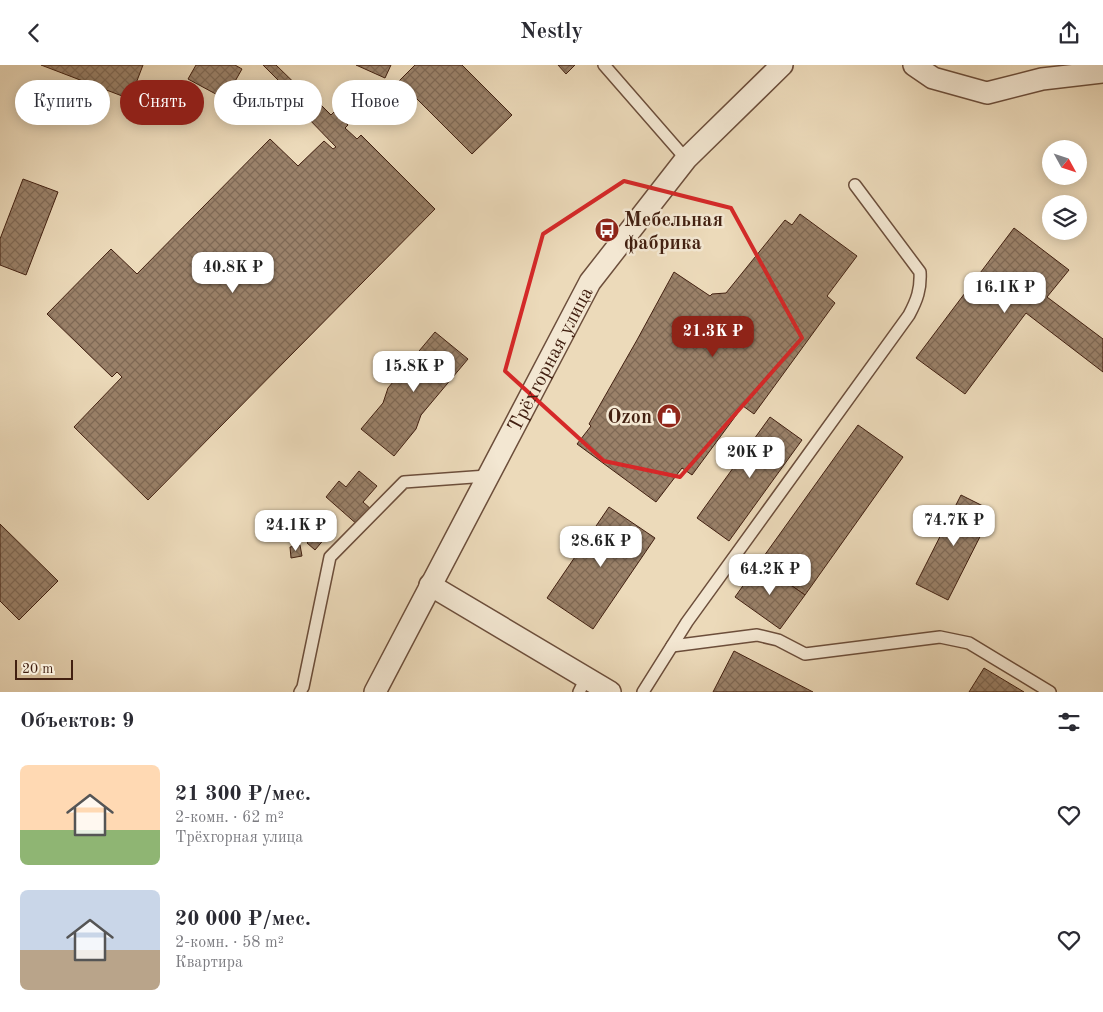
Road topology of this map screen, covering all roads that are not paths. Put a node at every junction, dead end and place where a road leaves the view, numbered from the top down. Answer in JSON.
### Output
{"nodes":[{"id":1,"x":604,"y":65,"type":"edge"},
{"id":2,"x":782,"y":65,"type":"edge"},
{"id":3,"x":914,"y":65,"type":"edge"},
{"id":4,"x":1103,"y":72,"type":"edge"},
{"id":5,"x":686,"y":159,"type":"junction"},
{"id":6,"x":855,"y":185,"type":"dead end"},
{"id":7,"x":487,"y":476,"type":"junction"},
{"id":8,"x":430,"y":585,"type":"junction"},
{"id":9,"x":672,"y":646,"type":"junction"},
{"id":10,"x":582,"y":685,"type":"edge"},
{"id":11,"x":303,"y":690,"type":"edge"},
{"id":12,"x":375,"y":692,"type":"edge"},
{"id":13,"x":610,"y":692,"type":"edge"},
{"id":14,"x":643,"y":692,"type":"edge"},
{"id":15,"x":1050,"y":692,"type":"edge"}],
"edges":[{"from":1,"to":5,"type":"lane"},
{"from":2,"to":5,"type":"street","name":"Трёхгорная улица"},
{"from":3,"to":4,"type":"street"},
{"from":5,"to":7,"type":"street","name":"Трёхгорная улица"},
{"from":6,"to":9,"type":"lane"},
{"from":7,"to":8,"type":"street","name":"Трёхгорная улица"},
{"from":7,"to":11,"type":"lane"},
{"from":8,"to":10,"type":"street"},
{"from":8,"to":12,"type":"street","name":"Трёхгорная улица"},
{"from":9,"to":14,"type":"lane"},
{"from":9,"to":15,"type":"lane"},
{"from":10,"to":13,"type":"street"}]}
